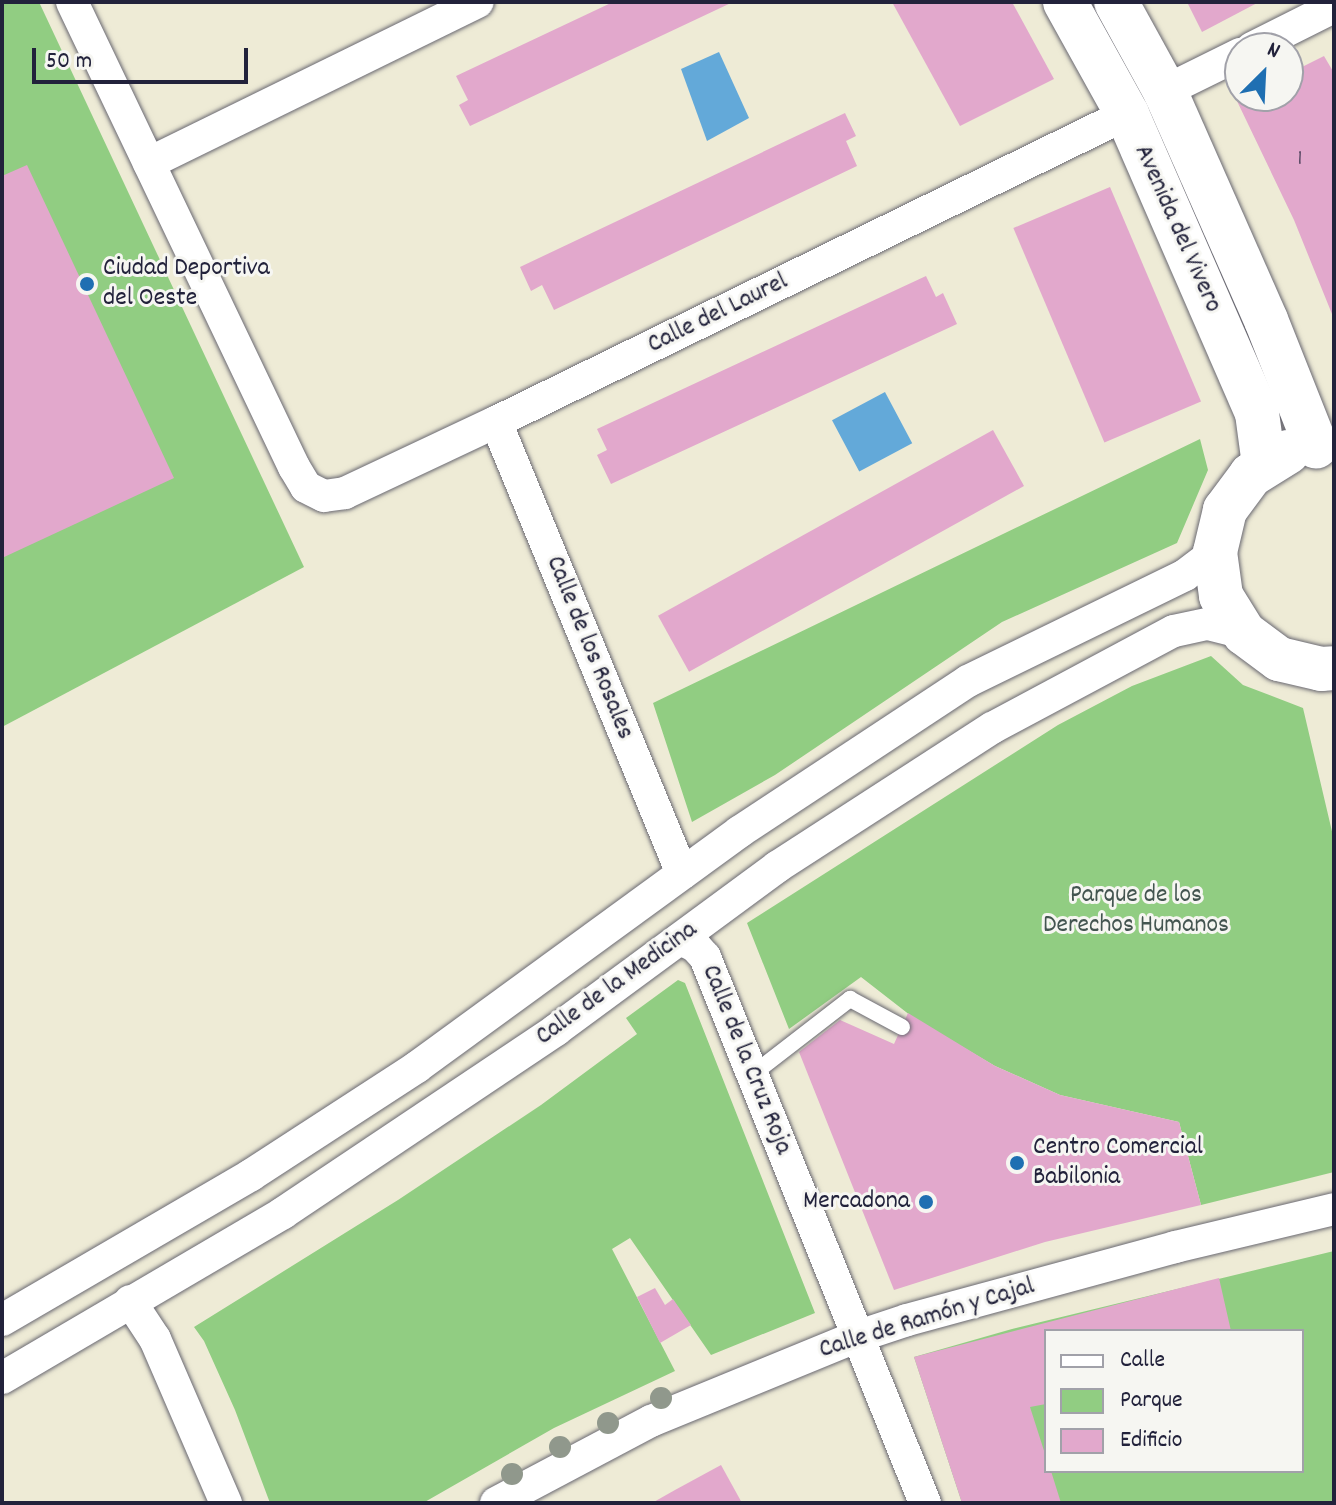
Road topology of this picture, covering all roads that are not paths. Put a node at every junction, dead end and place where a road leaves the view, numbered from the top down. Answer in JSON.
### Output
{"nodes":[{"id":1,"x":72,"y":2,"type":"edge"},
{"id":2,"x":478,"y":2,"type":"edge"},
{"id":3,"x":1065,"y":2,"type":"edge"},
{"id":4,"x":1116,"y":2,"type":"edge"},
{"id":5,"x":1334,"y":7,"type":"edge"},
{"id":6,"x":1284,"y":32,"type":"edge"},
{"id":7,"x":1224,"y":62,"type":"edge"},
{"id":8,"x":1165,"y":91,"type":"junction"},
{"id":9,"x":1127,"y":114,"type":"junction"},
{"id":10,"x":149,"y":163,"type":"junction"},
{"id":11,"x":496,"y":422,"type":"junction"},
{"id":12,"x":1325,"y":446,"type":"edge"},
{"id":13,"x":1264,"y":465,"type":"junction"},
{"id":14,"x":1215,"y":552,"type":"junction"},
{"id":15,"x":1244,"y":633,"type":"junction"},
{"id":16,"x":1330,"y":678,"type":"edge"},
{"id":17,"x":682,"y":873,"type":"junction"},
{"id":18,"x":680,"y":939,"type":"junction"},
{"id":19,"x":902,"y":1027,"type":"dead end"},
{"id":20,"x":753,"y":1074,"type":"junction"},
{"id":21,"x":1334,"y":1209,"type":"edge"},
{"id":22,"x":130,"y":1301,"type":"junction"},
{"id":23,"x":2,"y":1320,"type":"edge"},
{"id":24,"x":856,"y":1337,"type":"junction"},
{"id":25,"x":2,"y":1378,"type":"edge"},
{"id":26,"x":226,"y":1503,"type":"edge"},
{"id":27,"x":496,"y":1503,"type":"edge"},
{"id":28,"x":925,"y":1503,"type":"edge"}],
"edges":[{"from":1,"to":10,"type":"street"},
{"from":2,"to":10,"type":"street"},
{"from":3,"to":9,"type":"main road","name":"Avenida del Vivero"},
{"from":4,"to":8,"type":"main road","name":"Avenida del Vivero"},
{"from":5,"to":6,"type":"street"},
{"from":7,"to":8,"type":"street"},
{"from":8,"to":12,"type":"main road","name":"Avenida del Vivero"},
{"from":9,"to":11,"type":"street","name":"Calle del Laurel"},
{"from":9,"to":13,"type":"main road","name":"Avenida del Vivero"},
{"from":10,"to":11,"type":"street","name":"Calle del Laurel"},
{"from":11,"to":17,"type":"street","name":"Calle de los Rosales"},
{"from":12,"to":13,"type":"main road"},
{"from":13,"to":14,"type":"main road"},
{"from":14,"to":15,"type":"main road"},
{"from":14,"to":17,"type":"street"},
{"from":15,"to":16,"type":"main road"},
{"from":15,"to":18,"type":"street","name":"Calle de la Medicina"},
{"from":17,"to":23,"type":"street"},
{"from":18,"to":20,"type":"street","name":"Calle de la Cruz Roja"},
{"from":18,"to":22,"type":"street","name":"Calle de la Medicina"},
{"from":19,"to":20,"type":"lane"},
{"from":20,"to":24,"type":"street","name":"Calle de la Cruz Roja"},
{"from":21,"to":24,"type":"street","name":"Calle de Ramón y Cajal"},
{"from":22,"to":25,"type":"street","name":"Calle de la Medicina"},
{"from":22,"to":26,"type":"street"},
{"from":24,"to":27,"type":"street","name":"Calle de Ramón y Cajal"},
{"from":24,"to":28,"type":"street","name":"Calle de la Cruz Roja"}]}
